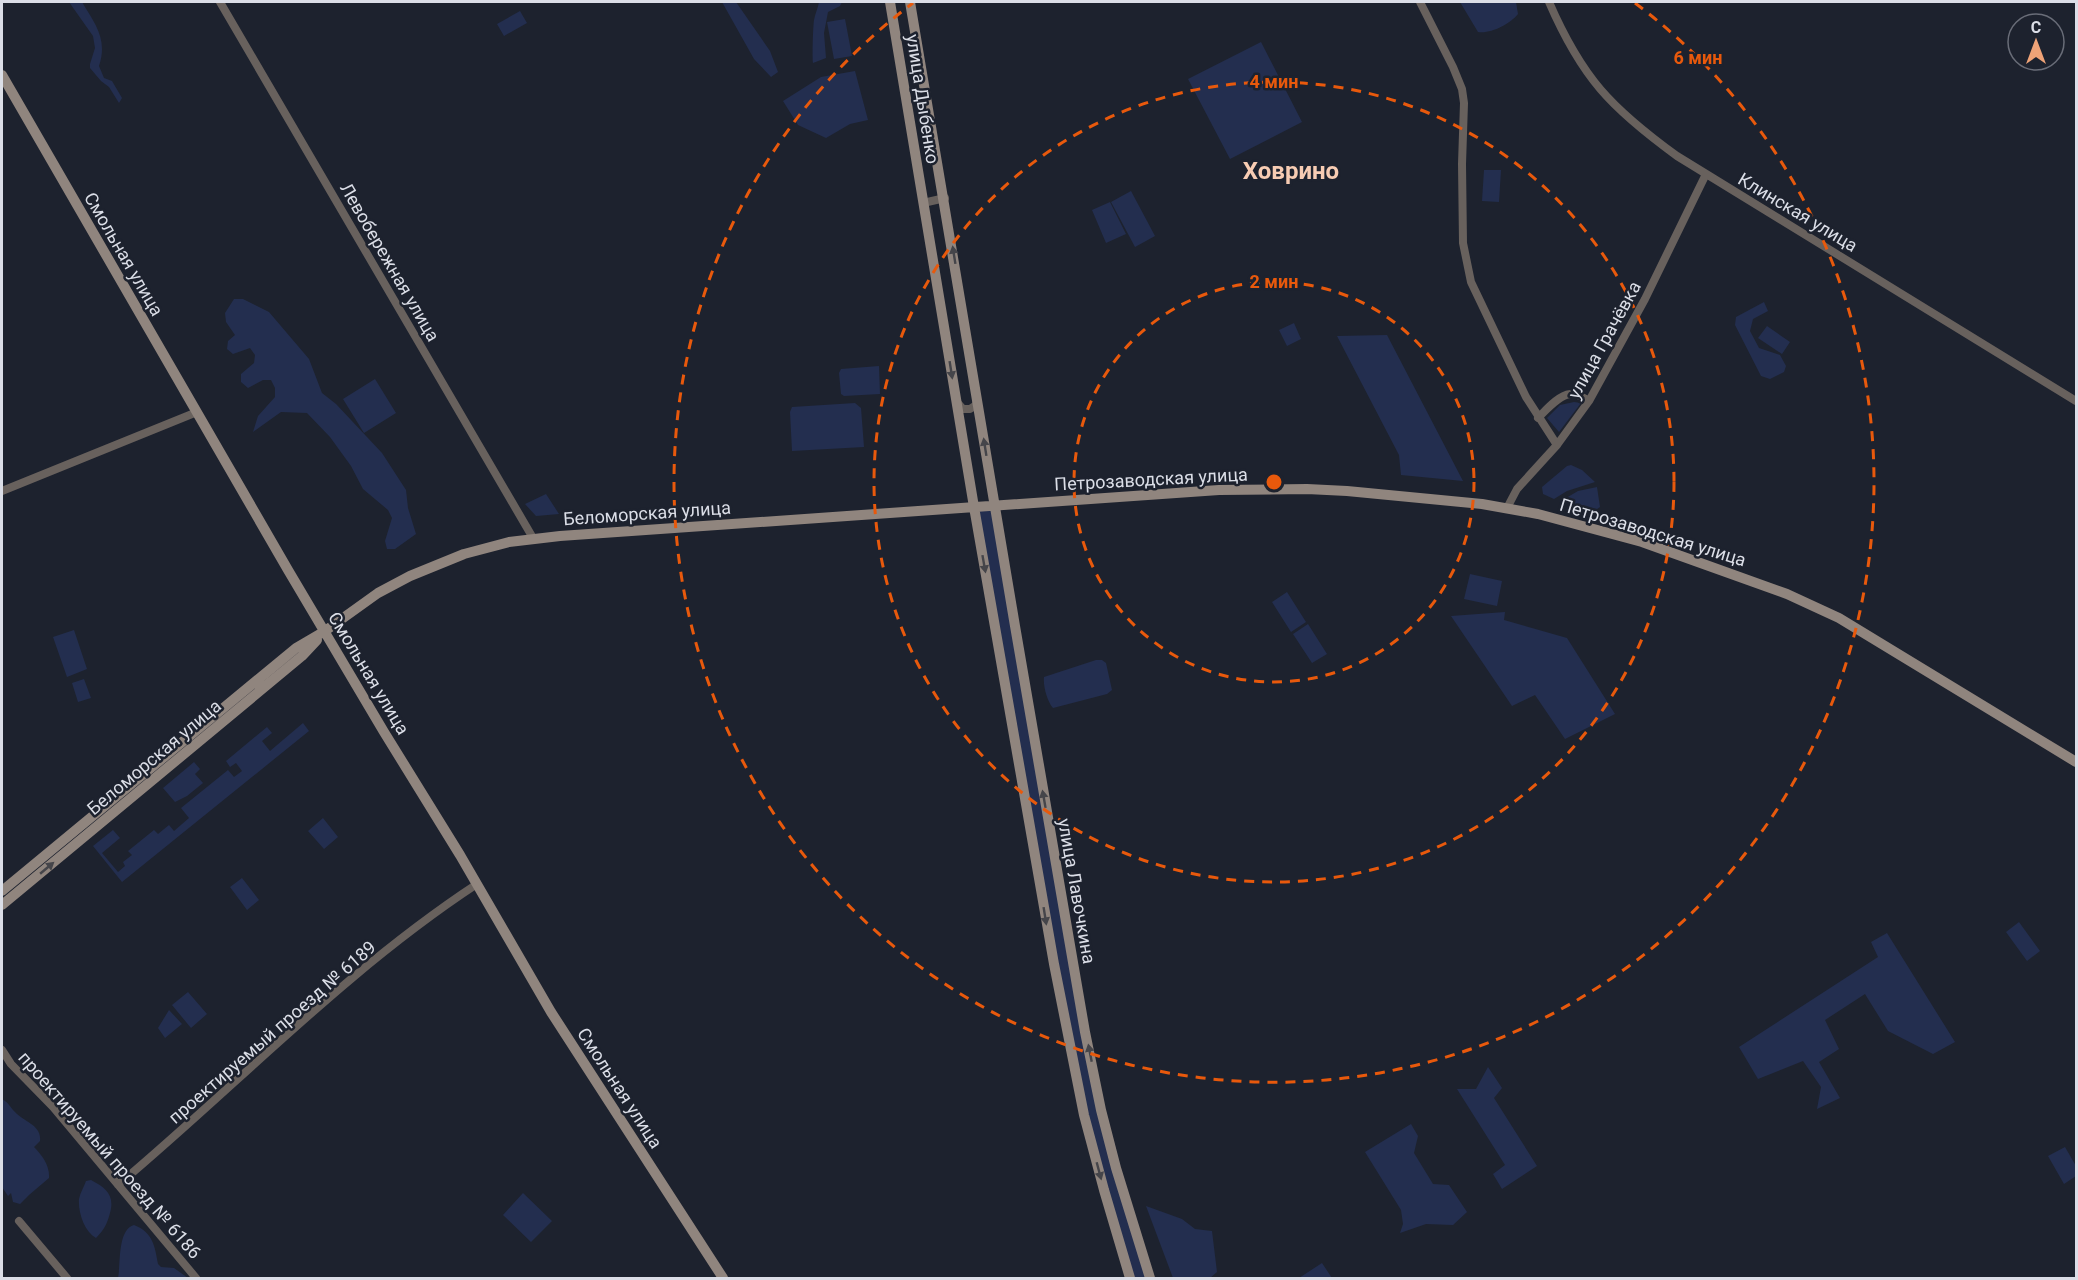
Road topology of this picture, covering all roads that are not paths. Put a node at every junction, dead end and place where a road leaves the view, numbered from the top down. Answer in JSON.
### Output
{"nodes":[{"id":1,"x":220,"y":2,"type":"edge"},
{"id":2,"x":890,"y":2,"type":"edge"},
{"id":3,"x":910,"y":2,"type":"edge"},
{"id":4,"x":1420,"y":2,"type":"edge"},
{"id":5,"x":1549,"y":2,"type":"edge"},
{"id":6,"x":2,"y":75,"type":"edge"},
{"id":7,"x":1706,"y":174,"type":"junction"},
{"id":8,"x":945,"y":198,"type":"junction"},
{"id":9,"x":923,"y":203,"type":"junction"},
{"id":10,"x":977,"y":398,"type":"junction"},
{"id":11,"x":956,"y":401,"type":"junction"},
{"id":12,"x":1589,"y":401,"type":"junction"},
{"id":13,"x":2076,"y":401,"type":"edge"},
{"id":14,"x":197,"y":412,"type":"junction"},
{"id":15,"x":1538,"y":418,"type":"junction"},
{"id":16,"x":1557,"y":445,"type":"junction"},
{"id":17,"x":2,"y":491,"type":"edge"},
{"id":18,"x":995,"y":505,"type":"junction"},
{"id":19,"x":974,"y":507,"type":"junction"},
{"id":20,"x":1507,"y":508,"type":"junction"},
{"id":21,"x":533,"y":538,"type":"junction"},
{"id":22,"x":325,"y":631,"type":"junction"},
{"id":23,"x":2076,"y":762,"type":"edge"},
{"id":24,"x":477,"y":884,"type":"junction"},
{"id":25,"x":2,"y":891,"type":"edge"},
{"id":26,"x":2,"y":905,"type":"edge"},
{"id":27,"x":2,"y":1050,"type":"edge"},
{"id":28,"x":1096,"y":1087,"type":"junction"},
{"id":29,"x":1079,"y":1091,"type":"junction"},
{"id":30,"x":1101,"y":1110,"type":"junction"},
{"id":31,"x":1084,"y":1114,"type":"junction"},
{"id":32,"x":118,"y":1185,"type":"junction"},
{"id":33,"x":19,"y":1221,"type":"dead end"},
{"id":34,"x":67,"y":1278,"type":"edge"},
{"id":35,"x":196,"y":1278,"type":"edge"},
{"id":36,"x":723,"y":1278,"type":"edge"},
{"id":37,"x":1130,"y":1278,"type":"edge"},
{"id":38,"x":1150,"y":1278,"type":"edge"}],
"edges":[{"from":1,"to":21,"type":"street","name":"Левобережная улица"},
{"from":2,"to":9,"type":"main road","name":"улица Дыбенко"},
{"from":3,"to":8,"type":"main road","name":"улица Дыбенко"},
{"from":4,"to":15,"type":"street"},
{"from":5,"to":7,"type":"street","name":"Клинская улица"},
{"from":6,"to":14,"type":"main road","name":"Смольная улица"},
{"from":7,"to":12,"type":"street","name":"улица Грачёвка"},
{"from":7,"to":13,"type":"street","name":"Клинская улица"},
{"from":8,"to":9,"type":"street"},
{"from":10,"to":8,"type":"main road","name":"улица Дыбенко","one_way":true},
{"from":9,"to":11,"type":"main road","name":"улица Дыбенко","one_way":true},
{"from":10,"to":11,"type":"street"},
{"from":18,"to":10,"type":"main road","name":"улица Дыбенко","one_way":true},
{"from":11,"to":19,"type":"main road","name":"улица Дыбенко"},
{"from":12,"to":15,"type":"street"},
{"from":12,"to":16,"type":"street","name":"улица Грачёвка"},
{"from":14,"to":17,"type":"street"},
{"from":14,"to":22,"type":"main road","name":"Смольная улица"},
{"from":15,"to":16,"type":"street"},
{"from":16,"to":20,"type":"street","name":"улица Грачёвка"},
{"from":18,"to":19,"type":"main road","name":"Беломорская улица"},
{"from":18,"to":20,"type":"main road","name":"Петрозаводская улица"},
{"from":28,"to":18,"type":"main road","name":"улица Лавочкина","one_way":true},
{"from":19,"to":21,"type":"main road","name":"Беломорская улица"},
{"from":19,"to":29,"type":"main road","name":"улица Лавочкина","one_way":true},
{"from":20,"to":23,"type":"main road","name":"Петрозаводская улица"},
{"from":21,"to":22,"type":"main road","name":"Беломорская улица"},
{"from":22,"to":24,"type":"main road","name":"Смольная улица"},
{"from":22,"to":25,"type":"main road","name":"Беломорская улица"},
{"from":26,"to":22,"type":"main road","name":"Беломорская улица","one_way":true},
{"from":24,"to":32,"type":"street","name":"проектируемый проезд № 6189"},
{"from":24,"to":36,"type":"main road","name":"Смольная улица"},
{"from":27,"to":32,"type":"street","name":"проектируемый проезд № 6186"},
{"from":28,"to":29,"type":"main road"},
{"from":28,"to":30,"type":"main road","name":"улица Лавочкина"},
{"from":29,"to":31,"type":"main road","name":"улица Лавочкина"},
{"from":30,"to":31,"type":"main road"},
{"from":30,"to":38,"type":"main road","name":"улица Лавочкина"},
{"from":31,"to":37,"type":"main road","name":"улица Лавочкина","one_way":true},
{"from":32,"to":35,"type":"street","name":"проектируемый проезд № 6186"},
{"from":33,"to":34,"type":"street"}]}
